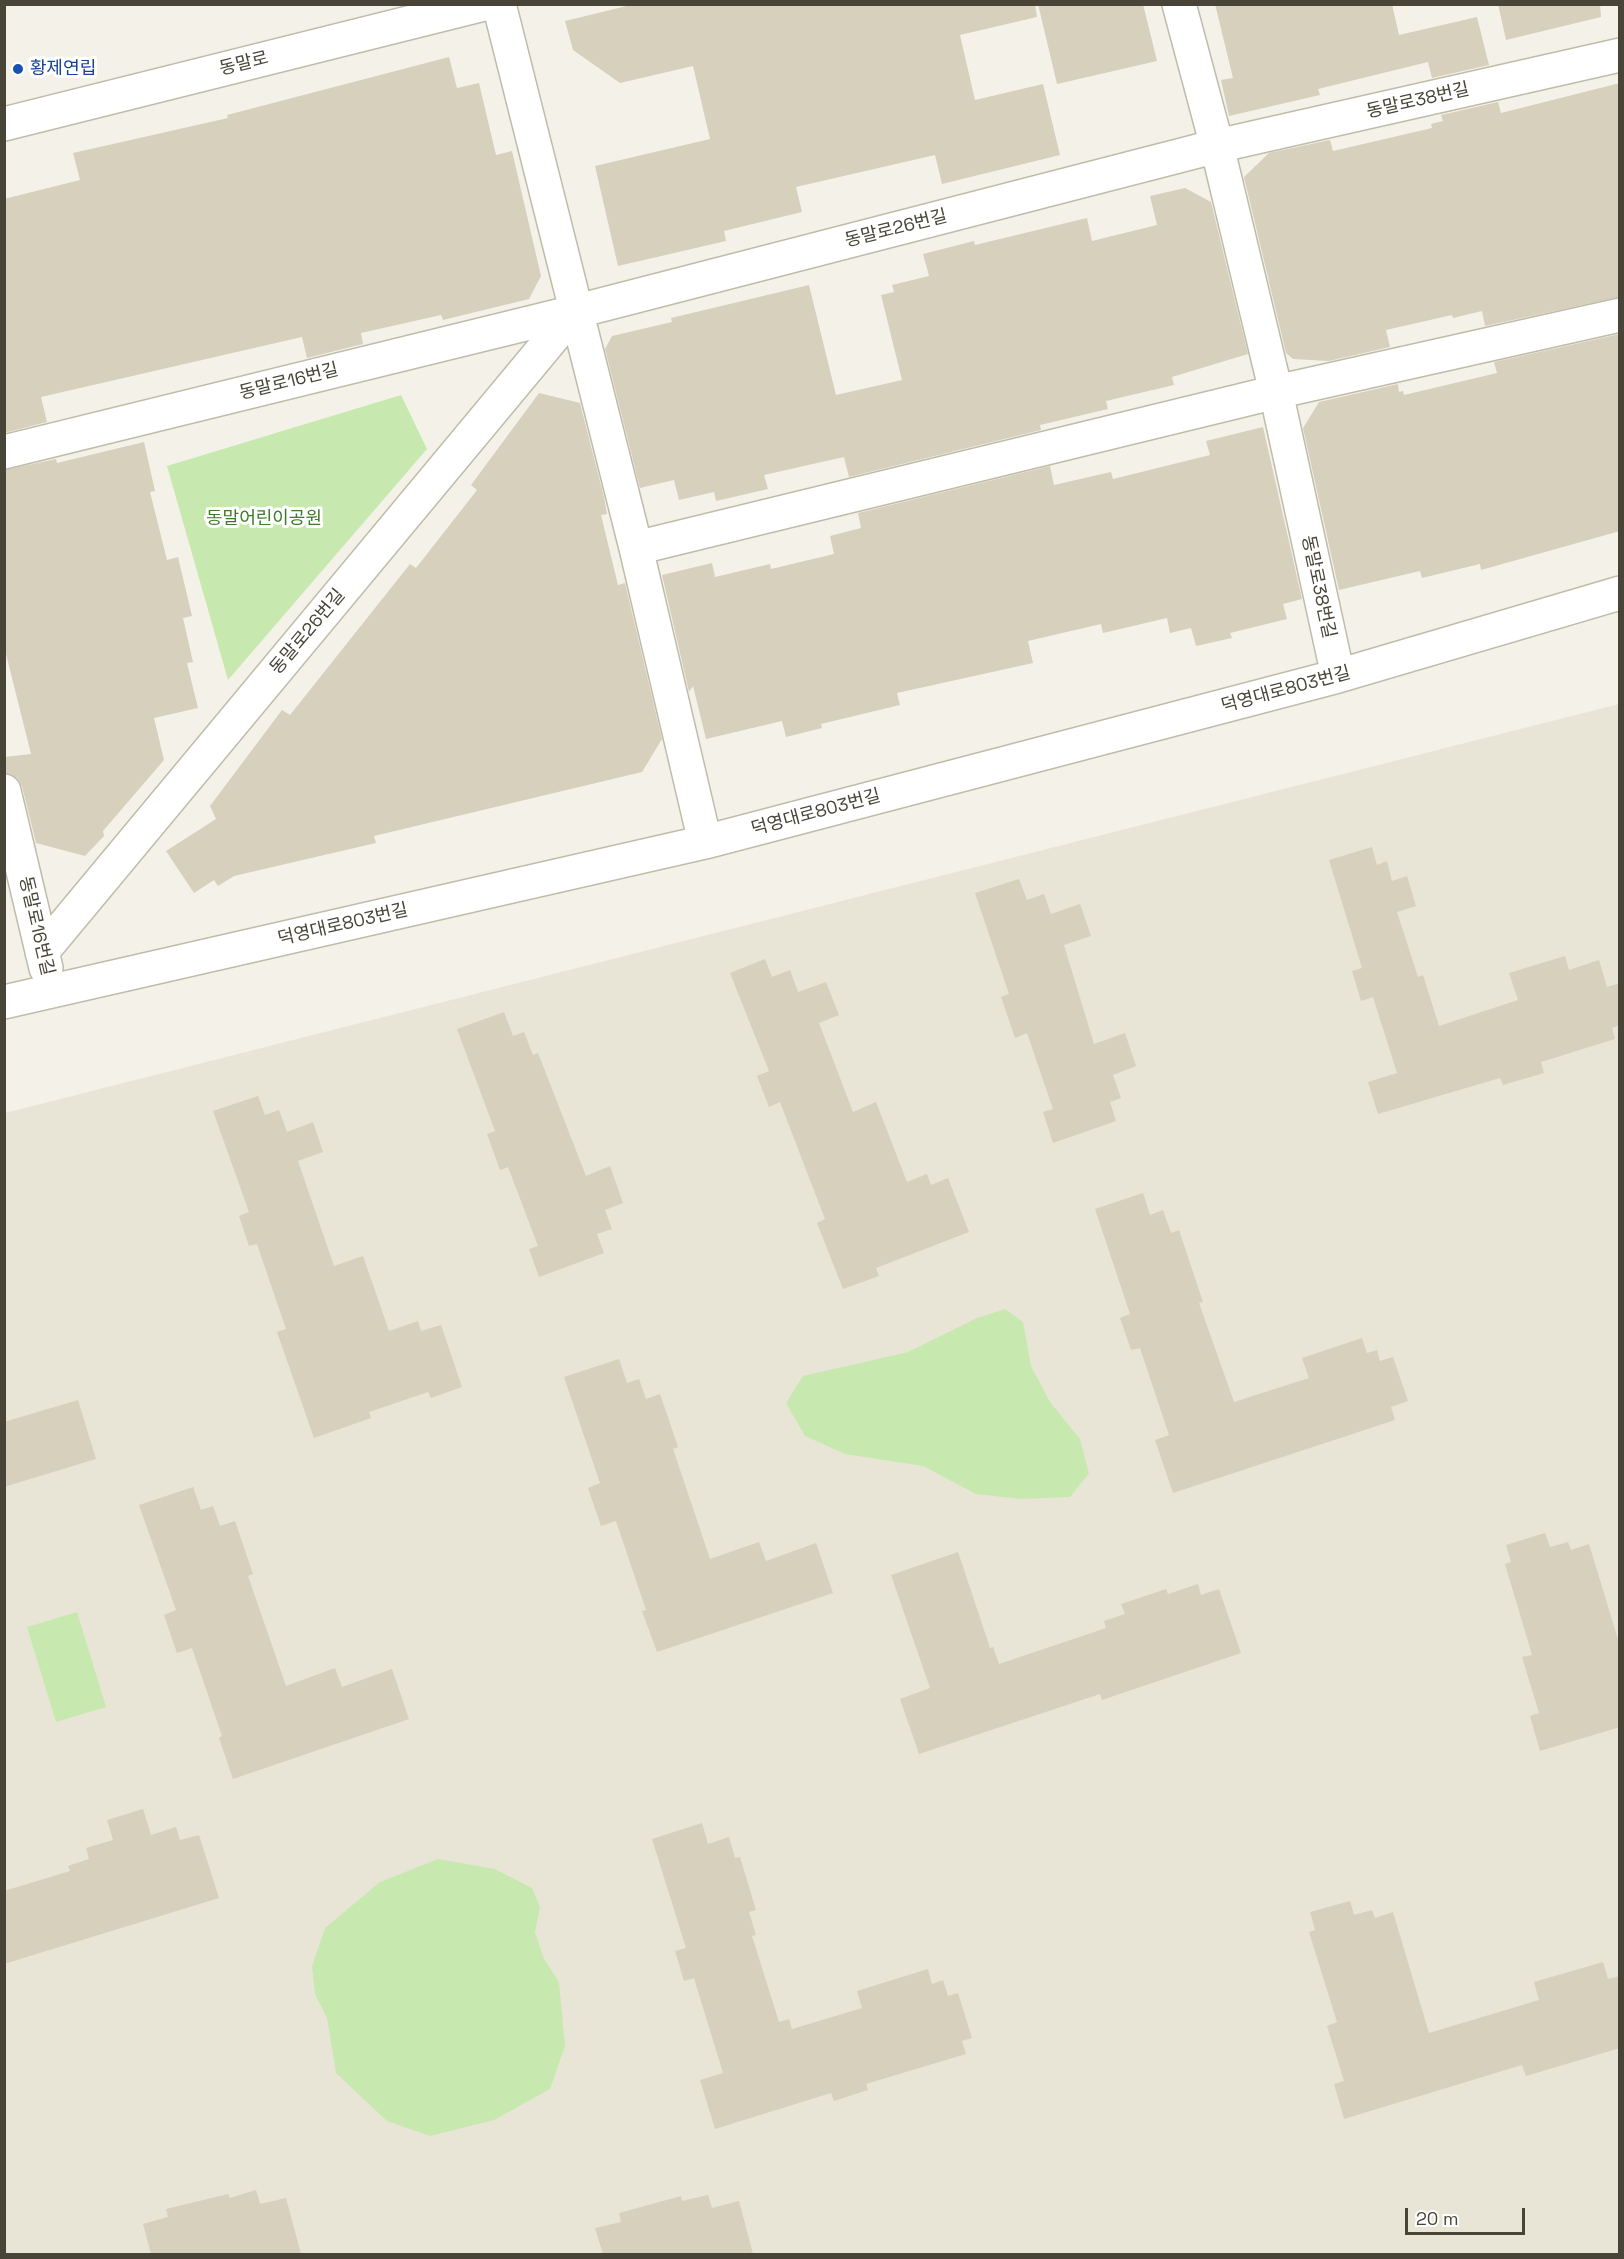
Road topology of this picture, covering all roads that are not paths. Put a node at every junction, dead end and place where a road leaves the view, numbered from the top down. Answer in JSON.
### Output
{"nodes":[{"id":1,"x":484,"y":4,"type":"edge"},
{"id":2,"x":499,"y":4,"type":"edge"},
{"id":3,"x":1179,"y":4,"type":"edge"},
{"id":4,"x":1620,"y":55,"type":"edge"},
{"id":5,"x":4,"y":124,"type":"edge"},
{"id":6,"x":1217,"y":146,"type":"junction"},
{"id":7,"x":574,"y":312,"type":"junction"},
{"id":8,"x":1620,"y":315,"type":"edge"},
{"id":9,"x":1276,"y":392,"type":"junction"},
{"id":10,"x":4,"y":452,"type":"edge"},
{"id":11,"x":636,"y":548,"type":"junction"},
{"id":12,"x":1620,"y":593,"type":"edge"},
{"id":13,"x":1338,"y":676,"type":"junction"},
{"id":14,"x":4,"y":791,"type":"edge"},
{"id":15,"x":705,"y":842,"type":"junction"},
{"id":16,"x":42,"y":952,"type":"junction"},
{"id":17,"x":52,"y":991,"type":"junction"},
{"id":18,"x":4,"y":1002,"type":"edge"}],
"edges":[{"from":1,"to":5,"type":"street","name":"동말로"},
{"from":2,"to":7,"type":"street"},
{"from":3,"to":6,"type":"street","name":"동말로38번길"},
{"from":4,"to":6,"type":"street","name":"동말로38번길"},
{"from":6,"to":7,"type":"street","name":"동말로26번길"},
{"from":6,"to":9,"type":"street","name":"동말로38번길"},
{"from":7,"to":10,"type":"street","name":"동말로16번길"},
{"from":7,"to":11,"type":"street"},
{"from":7,"to":16,"type":"street","name":"동말로26번길"},
{"from":8,"to":9,"type":"street"},
{"from":9,"to":11,"type":"street"},
{"from":9,"to":13,"type":"street","name":"동말로38번길"},
{"from":11,"to":15,"type":"street"},
{"from":12,"to":13,"type":"street","name":"덕영대로803번길"},
{"from":13,"to":15,"type":"street","name":"덕영대로803번길"},
{"from":14,"to":16,"type":"street","name":"동말로16번길"},
{"from":15,"to":17,"type":"street","name":"덕영대로803번길"},
{"from":16,"to":17,"type":"street","name":"동말로16번길"},
{"from":17,"to":18,"type":"street","name":"덕영대로803번길"}]}
